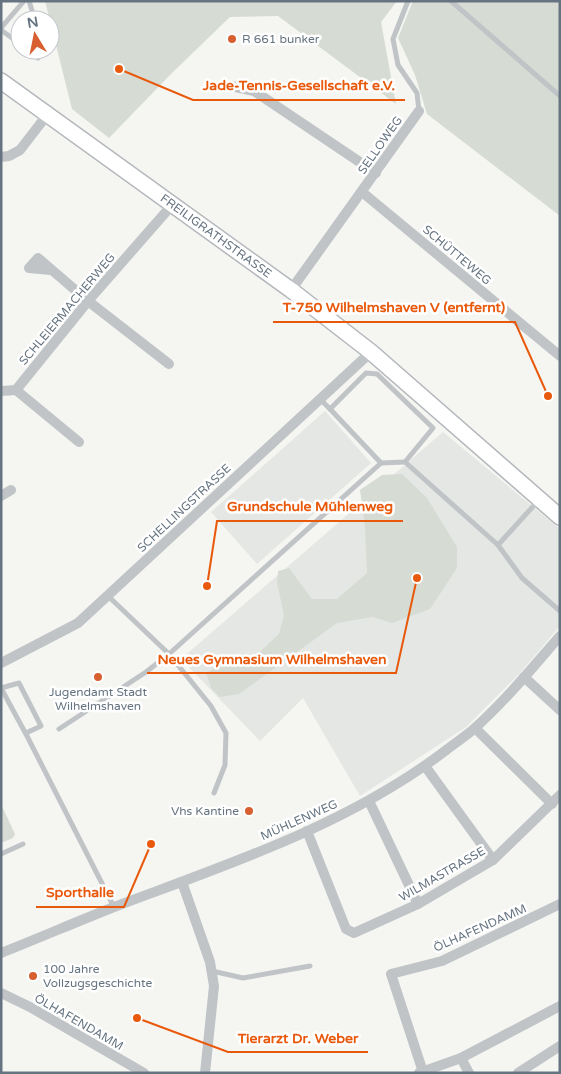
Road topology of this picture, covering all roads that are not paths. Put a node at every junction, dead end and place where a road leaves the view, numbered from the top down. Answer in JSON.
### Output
{"nodes":[{"id":1,"x":24,"y":1,"type":"edge"},
{"id":2,"x":408,"y":1,"type":"edge"},
{"id":3,"x":451,"y":1,"type":"edge"},
{"id":4,"x":1,"y":29,"type":"edge"},
{"id":5,"x":1,"y":81,"type":"edge"},
{"id":6,"x":231,"y":86,"type":"dead end"},
{"id":7,"x":560,"y":96,"type":"edge"},
{"id":8,"x":419,"y":111,"type":"joint"},
{"id":9,"x":48,"y":115,"type":"junction"},
{"id":10,"x":1,"y":157,"type":"edge"},
{"id":11,"x":376,"y":173,"type":"junction"},
{"id":12,"x":362,"y":192,"type":"junction"},
{"id":13,"x":172,"y":205,"type":"junction"},
{"id":14,"x":51,"y":270,"type":"dead end"},
{"id":15,"x":291,"y":290,"type":"junction"},
{"id":16,"x":88,"y":300,"type":"junction"},
{"id":17,"x":371,"y":352,"type":"junction"},
{"id":18,"x":560,"y":356,"type":"edge"},
{"id":19,"x":169,"y":364,"type":"dead end"},
{"id":20,"x":16,"y":390,"type":"junction"},
{"id":21,"x":1,"y":391,"type":"edge"},
{"id":22,"x":320,"y":399,"type":"junction"},
{"id":23,"x":330,"y":409,"type":"junction"},
{"id":24,"x":79,"y":442,"type":"dead end"},
{"id":25,"x":405,"y":462,"type":"junction"},
{"id":26,"x":381,"y":463,"type":"junction"},
{"id":27,"x":11,"y":490,"type":"dead end"},
{"id":28,"x":1,"y":496,"type":"edge"},
{"id":29,"x":540,"y":500,"type":"junction"},
{"id":30,"x":560,"y":517,"type":"edge"},
{"id":31,"x":498,"y":545,"type":"junction"},
{"id":32,"x":108,"y":596,"type":"junction"},
{"id":33,"x":560,"y":611,"type":"edge"},
{"id":34,"x":560,"y":636,"type":"edge"},
{"id":35,"x":169,"y":654,"type":"junction"},
{"id":36,"x":2,"y":661,"type":"edge"},
{"id":37,"x":524,"y":677,"type":"junction"},
{"id":38,"x":560,"y":710,"type":"edge"},
{"id":39,"x":475,"y":728,"type":"junction"},
{"id":40,"x":59,"y":729,"type":"dead end"},
{"id":41,"x":28,"y":736,"type":"junction"},
{"id":42,"x":425,"y":766,"type":"junction"},
{"id":43,"x":214,"y":792,"type":"dead end"},
{"id":44,"x":560,"y":795,"type":"edge"},
{"id":45,"x":370,"y":801,"type":"junction"},
{"id":46,"x":552,"y":804,"type":"junction"},
{"id":47,"x":307,"y":831,"type":"junction"},
{"id":48,"x":23,"y":844,"type":"dead end"},
{"id":49,"x":1,"y":854,"type":"edge"},
{"id":50,"x":493,"y":860,"type":"junction"},
{"id":51,"x":182,"y":882,"type":"junction"},
{"id":52,"x":418,"y":904,"type":"junction"},
{"id":53,"x":560,"y":904,"type":"edge"},
{"id":54,"x":114,"y":907,"type":"junction"},
{"id":55,"x":1,"y":953,"type":"edge"},
{"id":56,"x":310,"y":966,"type":"dead end"},
{"id":57,"x":212,"y":971,"type":"junction"},
{"id":58,"x":1,"y":993,"type":"edge"},
{"id":59,"x":560,"y":1006,"type":"edge"},
{"id":60,"x":560,"y":1046,"type":"edge"},
{"id":61,"x":461,"y":1058,"type":"junction"},
{"id":62,"x":421,"y":1072,"type":"edge"},
{"id":63,"x":144,"y":1073,"type":"edge"},
{"id":64,"x":205,"y":1073,"type":"edge"},
{"id":65,"x":469,"y":1073,"type":"edge"},
{"id":66,"x":518,"y":1073,"type":"edge"}],
"edges":[{"from":1,"to":4,"type":"lane"},
{"from":2,"to":8,"type":"lane","name":"SELLOWEG"},
{"from":3,"to":7,"type":"lane"},
{"from":5,"to":9,"type":"street","name":"FREILIGRATHSTRASSE"},
{"from":6,"to":11,"type":"street"},
{"from":8,"to":11,"type":"street","name":"SELLOWEG"},
{"from":9,"to":10,"type":"street"},
{"from":9,"to":13,"type":"street","name":"FREILIGRATHSTRASSE"},
{"from":11,"to":12,"type":"street","name":"SELLOWEG"},
{"from":12,"to":15,"type":"street","name":"SELLOWEG"},
{"from":12,"to":18,"type":"street","name":"SCHÜTTEWEG"},
{"from":13,"to":15,"type":"street","name":"FREILIGRATHSTRASSE"},
{"from":13,"to":16,"type":"street","name":"SCHLEIERMACHERWEG"},
{"from":14,"to":16,"type":"street"},
{"from":15,"to":17,"type":"street","name":"FREILIGRATHSTRASSE"},
{"from":16,"to":19,"type":"street"},
{"from":16,"to":20,"type":"street","name":"SCHLEIERMACHERWEG"},
{"from":17,"to":22,"type":"street","name":"SCHELLINGSTRASSE"},
{"from":17,"to":29,"type":"street","name":"FREILIGRATHSTRASSE"},
{"from":20,"to":21,"type":"street"},
{"from":20,"to":24,"type":"street"},
{"from":22,"to":23,"type":"lane"},
{"from":22,"to":32,"type":"street","name":"SCHELLINGSTRASSE"},
{"from":23,"to":25,"type":"lane"},
{"from":23,"to":26,"type":"lane"},
{"from":25,"to":26,"type":"lane"},
{"from":25,"to":31,"type":"lane"},
{"from":26,"to":35,"type":"lane"},
{"from":27,"to":28,"type":"street"},
{"from":29,"to":30,"type":"street","name":"FREILIGRATHSTRASSE"},
{"from":29,"to":31,"type":"lane"},
{"from":31,"to":33,"type":"lane"},
{"from":32,"to":35,"type":"lane"},
{"from":32,"to":36,"type":"street","name":"SCHELLINGSTRASSE"},
{"from":34,"to":37,"type":"street","name":"MÜHLENWEG"},
{"from":35,"to":40,"type":"lane"},
{"from":35,"to":43,"type":"lane"},
{"from":37,"to":38,"type":"street"},
{"from":37,"to":39,"type":"street","name":"MÜHLENWEG"},
{"from":39,"to":42,"type":"street","name":"MÜHLENWEG"},
{"from":39,"to":46,"type":"street"},
{"from":41,"to":41,"type":"lane"},
{"from":41,"to":54,"type":"lane"},
{"from":42,"to":45,"type":"street","name":"MÜHLENWEG"},
{"from":42,"to":50,"type":"street"},
{"from":44,"to":46,"type":"street","name":"WILMASTRASSE"},
{"from":45,"to":47,"type":"street","name":"MÜHLENWEG"},
{"from":45,"to":52,"type":"street"},
{"from":46,"to":50,"type":"street","name":"WILMASTRASSE"},
{"from":47,"to":51,"type":"street","name":"MÜHLENWEG"},
{"from":47,"to":52,"type":"street","name":"WILMASTRASSE"},
{"from":48,"to":49,"type":"lane"},
{"from":50,"to":52,"type":"street","name":"WILMASTRASSE"},
{"from":51,"to":54,"type":"street","name":"MÜHLENWEG"},
{"from":51,"to":57,"type":"street"},
{"from":53,"to":62,"type":"street","name":"ÖLHAFENDAMM"},
{"from":54,"to":55,"type":"street","name":"MÜHLENWEG"},
{"from":56,"to":57,"type":"lane"},
{"from":57,"to":64,"type":"street"},
{"from":58,"to":63,"type":"street","name":"ÖLHAFENDAMM"},
{"from":59,"to":61,"type":"street","name":"ÖLHAFENDAMM"},
{"from":60,"to":66,"type":"street"},
{"from":61,"to":62,"type":"street","name":"ÖLHAFENDAMM"},
{"from":61,"to":65,"type":"street"}]}
